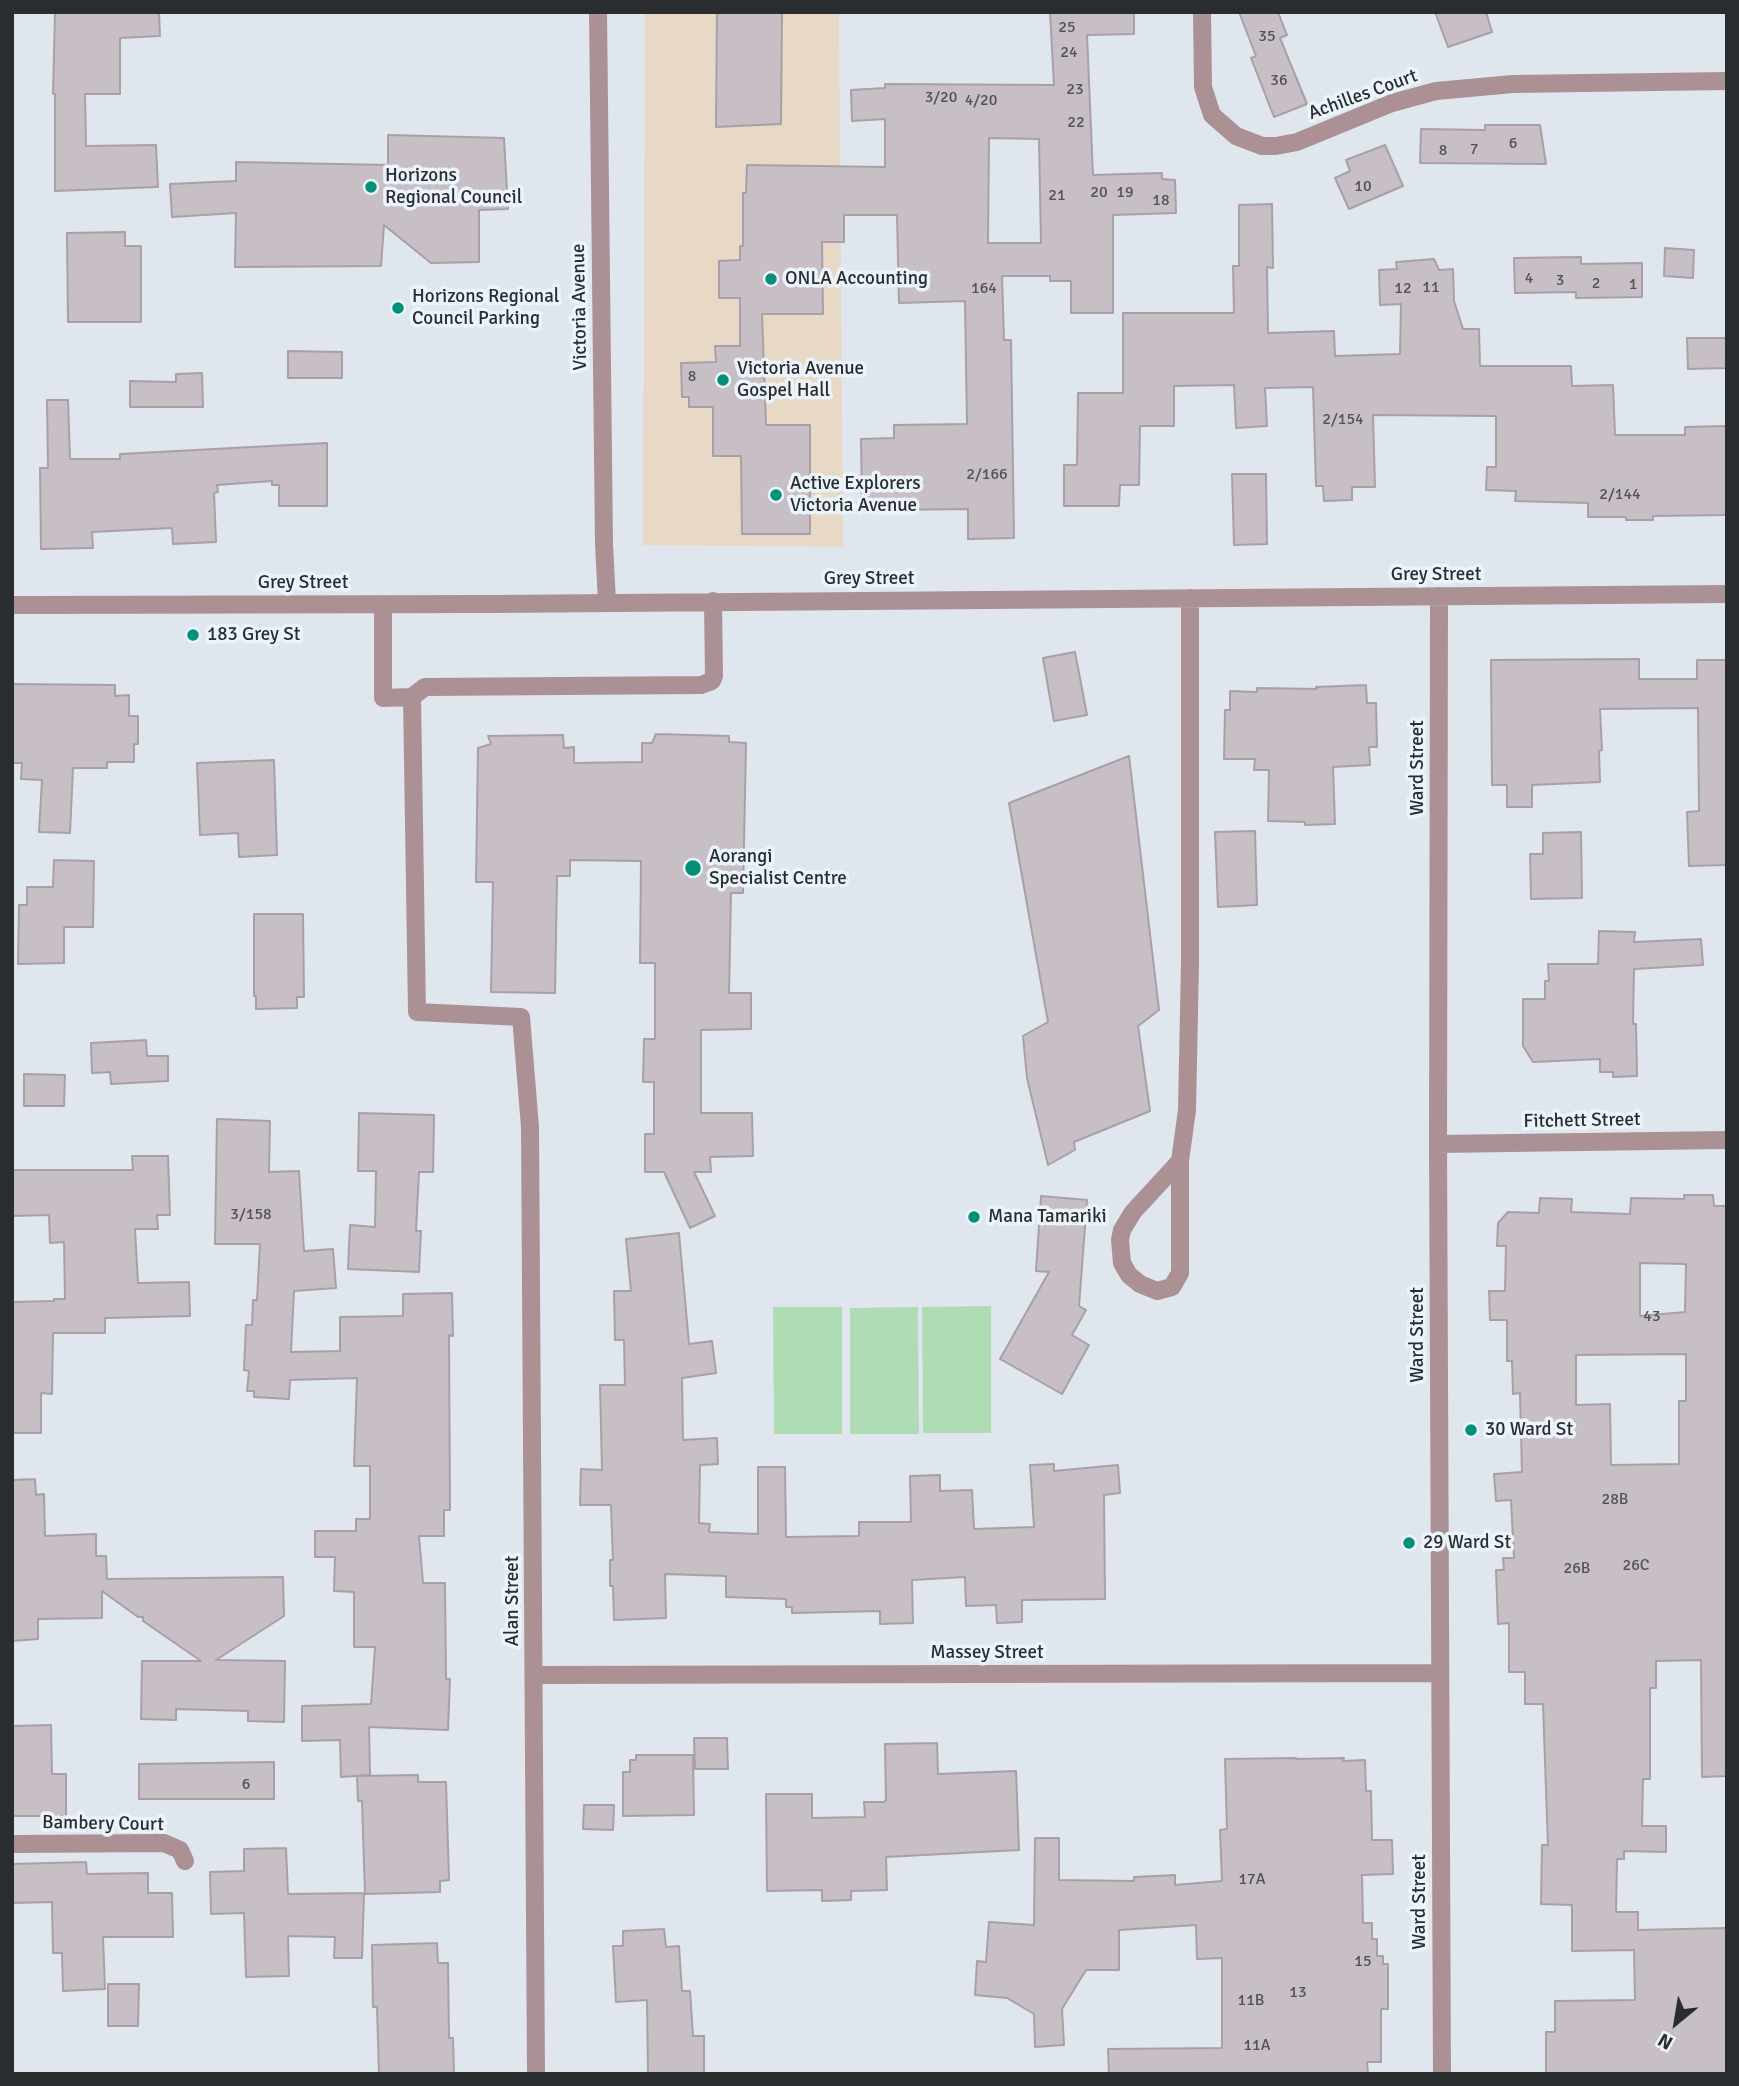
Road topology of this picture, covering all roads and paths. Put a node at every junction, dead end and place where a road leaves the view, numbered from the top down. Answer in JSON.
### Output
{"nodes":[{"id":1,"x":598,"y":12,"type":"edge"},
{"id":2,"x":1202,"y":12,"type":"edge"},
{"id":3,"x":1727,"y":81,"type":"edge"},
{"id":4,"x":1727,"y":594,"type":"edge"},
{"id":5,"x":1438,"y":596,"type":"junction"},
{"id":6,"x":1190,"y":598,"type":"junction"},
{"id":7,"x":713,"y":601,"type":"junction"},
{"id":8,"x":607,"y":602,"type":"junction"},
{"id":9,"x":383,"y":604,"type":"junction"},
{"id":10,"x":12,"y":605,"type":"edge"},
{"id":11,"x":412,"y":697,"type":"junction"},
{"id":12,"x":1727,"y":1140,"type":"edge"},
{"id":13,"x":1438,"y":1144,"type":"junction"},
{"id":14,"x":1180,"y":1161,"type":"junction"},
{"id":15,"x":1440,"y":1673,"type":"junction"},
{"id":16,"x":535,"y":1675,"type":"junction"},
{"id":17,"x":12,"y":1844,"type":"edge"},
{"id":18,"x":185,"y":1861,"type":"dead end"},
{"id":19,"x":537,"y":2074,"type":"edge"},
{"id":20,"x":1442,"y":2074,"type":"edge"}],
"edges":[{"from":1,"to":8,"type":"street","name":"Victoria Avenue"},
{"from":2,"to":3,"type":"street","name":"Achilles Court"},
{"from":4,"to":5,"type":"street","name":"Grey Street"},
{"from":5,"to":6,"type":"street","name":"Grey Street"},
{"from":5,"to":13,"type":"street","name":"Ward Street"},
{"from":6,"to":7,"type":"street","name":"Grey Street"},
{"from":6,"to":14,"type":"street"},
{"from":7,"to":8,"type":"street","name":"Grey Street"},
{"from":7,"to":11,"type":"street"},
{"from":8,"to":9,"type":"street","name":"Grey Street"},
{"from":9,"to":10,"type":"street","name":"Grey Street"},
{"from":9,"to":11,"type":"street"},
{"from":11,"to":16,"type":"street","name":"Alan Street"},
{"from":12,"to":13,"type":"street","name":"Fitchett Street"},
{"from":13,"to":15,"type":"street","name":"Ward Street"},
{"from":14,"to":14,"type":"street"},
{"from":15,"to":16,"type":"street","name":"Massey Street"},
{"from":15,"to":20,"type":"street","name":"Ward Street"},
{"from":16,"to":19,"type":"street","name":"Alan Street"},
{"from":17,"to":18,"type":"street","name":"Bambery Court"}]}
